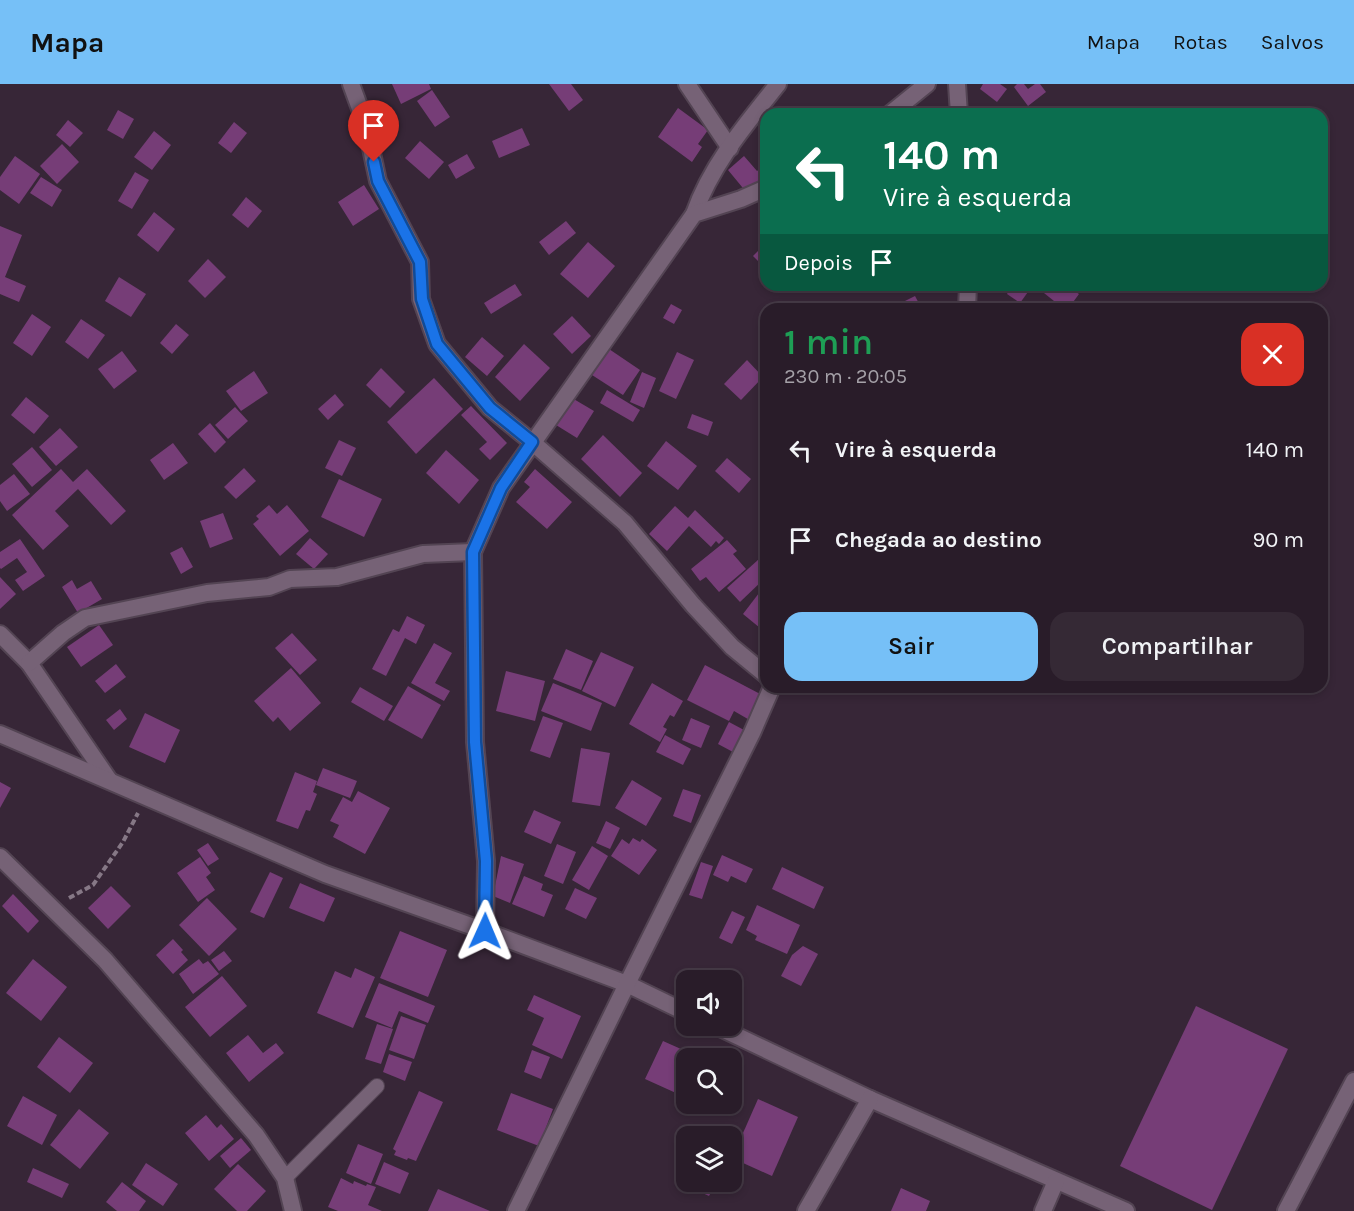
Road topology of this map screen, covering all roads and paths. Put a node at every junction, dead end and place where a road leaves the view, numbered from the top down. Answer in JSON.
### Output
{"nodes":[{"id":1,"x":351,"y":84,"type":"edge"},
{"id":2,"x":687,"y":84,"type":"edge"},
{"id":3,"x":778,"y":84,"type":"edge"},
{"id":4,"x":927,"y":84,"type":"edge"},
{"id":5,"x":957,"y":84,"type":"edge"},
{"id":6,"x":897,"y":108,"type":"edge"},
{"id":7,"x":959,"y":108,"type":"edge"},
{"id":8,"x":730,"y":148,"type":"junction"},
{"id":9,"x":760,"y":191,"type":"edge"},
{"id":10,"x":694,"y":214,"type":"junction"},
{"id":11,"x":532,"y":442,"type":"junction"},
{"id":12,"x":473,"y":552,"type":"junction"},
{"id":13,"x":0,"y":634,"type":"edge"},
{"id":14,"x":29,"y":663,"type":"junction"},
{"id":15,"x":760,"y":670,"type":"edge"},
{"id":16,"x":769,"y":693,"type":"edge"},
{"id":17,"x":0,"y":734,"type":"edge"},
{"id":18,"x":110,"y":781,"type":"junction"},
{"id":19,"x":147,"y":797,"type":"junction"},
{"id":20,"x":0,"y":856,"type":"edge"},
{"id":21,"x":52,"y":907,"type":"junction"},
{"id":22,"x":485,"y":931,"type":"junction"},
{"id":23,"x":627,"y":984,"type":"junction"},
{"id":24,"x":676,"y":1007,"type":"edge"},
{"id":25,"x":737,"y":1036,"type":"edge"},
{"id":26,"x":1354,"y":1081,"type":"edge"},
{"id":27,"x":377,"y":1086,"type":"dead end"},
{"id":28,"x":870,"y":1099,"type":"junction"},
{"id":29,"x":285,"y":1178,"type":"junction"},
{"id":30,"x":1056,"y":1181,"type":"junction"},
{"id":31,"x":293,"y":1211,"type":"edge"},
{"id":32,"x":516,"y":1211,"type":"edge"},
{"id":33,"x":806,"y":1211,"type":"edge"},
{"id":34,"x":1043,"y":1211,"type":"edge"},
{"id":35,"x":1126,"y":1211,"type":"edge"},
{"id":36,"x":1286,"y":1211,"type":"edge"}],
"edges":[{"from":1,"to":11,"type":"street"},
{"from":2,"to":8,"type":"street"},
{"from":3,"to":8,"type":"street"},
{"from":4,"to":6,"type":"street"},
{"from":5,"to":7,"type":"street"},
{"from":8,"to":10,"type":"street"},
{"from":9,"to":10,"type":"street"},
{"from":10,"to":11,"type":"street"},
{"from":11,"to":12,"type":"street"},
{"from":11,"to":15,"type":"street"},
{"from":12,"to":14,"type":"street"},
{"from":12,"to":22,"type":"street"},
{"from":13,"to":14,"type":"street"},
{"from":14,"to":18,"type":"street"},
{"from":16,"to":23,"type":"street"},
{"from":17,"to":18,"type":"street"},
{"from":18,"to":19,"type":"street"},
{"from":19,"to":21,"type":"path"},
{"from":19,"to":22,"type":"street"},
{"from":20,"to":21,"type":"street"},
{"from":21,"to":29,"type":"street"},
{"from":22,"to":23,"type":"street"},
{"from":23,"to":24,"type":"street"},
{"from":23,"to":32,"type":"street"},
{"from":25,"to":28,"type":"street"},
{"from":26,"to":36,"type":"street"},
{"from":27,"to":29,"type":"lane"},
{"from":28,"to":30,"type":"street"},
{"from":28,"to":33,"type":"street"},
{"from":29,"to":31,"type":"street"},
{"from":30,"to":34,"type":"street"},
{"from":30,"to":35,"type":"street"}]}
